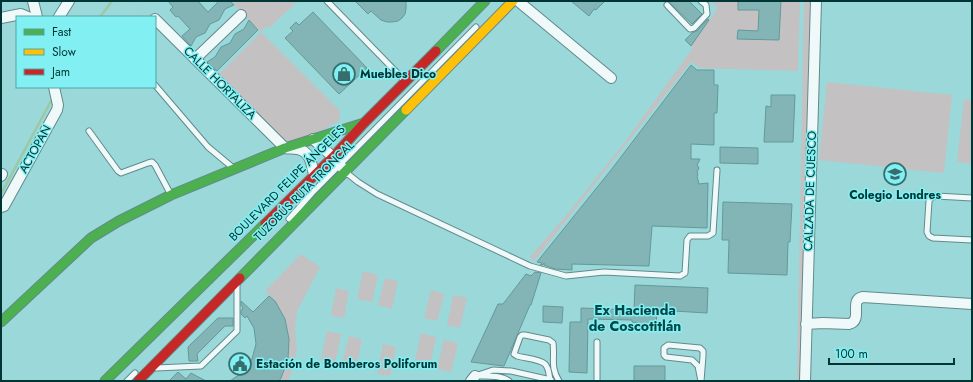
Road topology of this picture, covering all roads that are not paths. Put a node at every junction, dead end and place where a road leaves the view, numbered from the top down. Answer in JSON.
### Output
{"nodes":[{"id":1,"x":32,"y":1,"type":"edge"},
{"id":2,"x":69,"y":1,"type":"edge"},
{"id":3,"x":328,"y":1,"type":"edge"},
{"id":4,"x":485,"y":1,"type":"edge"},
{"id":5,"x":492,"y":1,"type":"edge"},
{"id":6,"x":513,"y":1,"type":"edge"},
{"id":7,"x":518,"y":1,"type":"edge"},
{"id":8,"x":701,"y":1,"type":"edge"},
{"id":9,"x":816,"y":1,"type":"edge"},
{"id":10,"x":667,"y":6,"type":"dead end"},
{"id":11,"x":26,"y":16,"type":"edge"},
{"id":12,"x":36,"y":16,"type":"edge"},
{"id":13,"x":60,"y":16,"type":"edge"},
{"id":14,"x":241,"y":16,"type":"dead end"},
{"id":15,"x":1,"y":18,"type":"edge"},
{"id":16,"x":156,"y":19,"type":"edge"},
{"id":17,"x":480,"y":24,"type":"dead end"},
{"id":18,"x":195,"y":59,"type":"junction"},
{"id":19,"x":610,"y":78,"type":"dead end"},
{"id":20,"x":406,"y":81,"type":"junction"},
{"id":21,"x":156,"y":86,"type":"edge"},
{"id":22,"x":54,"y":88,"type":"edge"},
{"id":23,"x":364,"y":123,"type":"junction"},
{"id":24,"x":89,"y":132,"type":"dead end"},
{"id":25,"x":313,"y":139,"type":"junction"},
{"id":26,"x":285,"y":148,"type":"junction"},
{"id":27,"x":338,"y":163,"type":"junction"},
{"id":28,"x":234,"y":169,"type":"junction"},
{"id":29,"x":716,"y":170,"type":"dead end"},
{"id":30,"x":314,"y":175,"type":"junction"},
{"id":31,"x":171,"y":195,"type":"junction"},
{"id":32,"x":972,"y":198,"type":"edge"},
{"id":33,"x":1,"y":207,"type":"edge"},
{"id":34,"x":282,"y":225,"type":"dead end"},
{"id":35,"x":972,"y":240,"type":"edge"},
{"id":36,"x":237,"y":281,"type":"junction"},
{"id":37,"x":972,"y":304,"type":"edge"},
{"id":38,"x":186,"y":310,"type":"dead end"},
{"id":39,"x":1,"y":322,"type":"edge"},
{"id":40,"x":806,"y":324,"type":"junction"},
{"id":41,"x":597,"y":342,"type":"dead end"},
{"id":42,"x":150,"y":368,"type":"junction"},
{"id":43,"x":138,"y":370,"type":"dead end"},
{"id":44,"x":473,"y":378,"type":"edge"},
{"id":45,"x":508,"y":380,"type":"edge"},
{"id":46,"x":549,"y":380,"type":"edge"},
{"id":47,"x":105,"y":381,"type":"edge"},
{"id":48,"x":127,"y":381,"type":"edge"},
{"id":49,"x":138,"y":381,"type":"edge"},
{"id":50,"x":557,"y":381,"type":"edge"},
{"id":51,"x":597,"y":381,"type":"edge"},
{"id":52,"x":701,"y":381,"type":"edge"},
{"id":53,"x":805,"y":381,"type":"edge"}],
"edges":[{"from":1,"to":12,"type":"street"},
{"from":2,"to":13,"type":"street"},
{"from":3,"to":20,"type":"lane"},
{"from":4,"to":20,"type":"main road","name":"BOULEVARD FELIPE ÁNGELES"},
{"from":5,"to":27,"type":"lane","name":"TUZOBÚS RUTA TRONCAL"},
{"from":6,"to":27,"type":"main road","name":"BOULEVARD FELIPE ÁNGELES"},
{"from":7,"to":19,"type":"street"},
{"from":8,"to":10,"type":"lane"},
{"from":9,"to":40,"type":"street","name":"CALZADA DE CUESCO"},
{"from":11,"to":15,"type":"street"},
{"from":14,"to":18,"type":"street"},
{"from":16,"to":18,"type":"street","name":"CALLE HORTALIZA"},
{"from":17,"to":27,"type":"lane","name":"TUZOBÚS RUTA TRONCAL"},
{"from":18,"to":26,"type":"street","name":"CALLE HORTALIZA"},
{"from":20,"to":23,"type":"main road","name":"BOULEVARD FELIPE ÁNGELES"},
{"from":21,"to":28,"type":"lane"},
{"from":22,"to":33,"type":"street","name":"ACTOPAN"},
{"from":23,"to":25,"type":"main road"},
{"from":23,"to":27,"type":"main road","name":"BOULEVARD FELIPE ÁNGELES"},
{"from":24,"to":31,"type":"lane"},
{"from":25,"to":26,"type":"main road"},
{"from":25,"to":27,"type":"street"},
{"from":26,"to":28,"type":"main road"},
{"from":26,"to":30,"type":"street"},
{"from":27,"to":29,"type":"lane"},
{"from":27,"to":30,"type":"main road","name":"BOULEVARD FELIPE ÁNGELES"},
{"from":27,"to":34,"type":"lane","name":"TUZOBÚS RUTA TRONCAL"},
{"from":27,"to":36,"type":"main road","name":"BOULEVARD FELIPE ÁNGELES"},
{"from":27,"to":38,"type":"lane","name":"TUZOBÚS RUTA TRONCAL"},
{"from":28,"to":31,"type":"main road"},
{"from":30,"to":47,"type":"main road","name":"BOULEVARD FELIPE ÁNGELES"},
{"from":31,"to":39,"type":"main road"},
{"from":32,"to":35,"type":"lane"},
{"from":36,"to":42,"type":"main road","name":"BOULEVARD FELIPE ÁNGELES"},
{"from":36,"to":42,"type":"lane"},
{"from":37,"to":40,"type":"street"},
{"from":40,"to":53,"type":"street","name":"CALZADA DE CUESCO"},
{"from":41,"to":51,"type":"lane"},
{"from":42,"to":49,"type":"main road","name":"BOULEVARD FELIPE ÁNGELES"},
{"from":43,"to":48,"type":"lane"},
{"from":44,"to":45,"type":"lane"},
{"from":44,"to":46,"type":"lane"},
{"from":46,"to":50,"type":"lane"},
{"from":46,"to":50,"type":"lane"},
{"from":52,"to":52,"type":"lane"}]}
